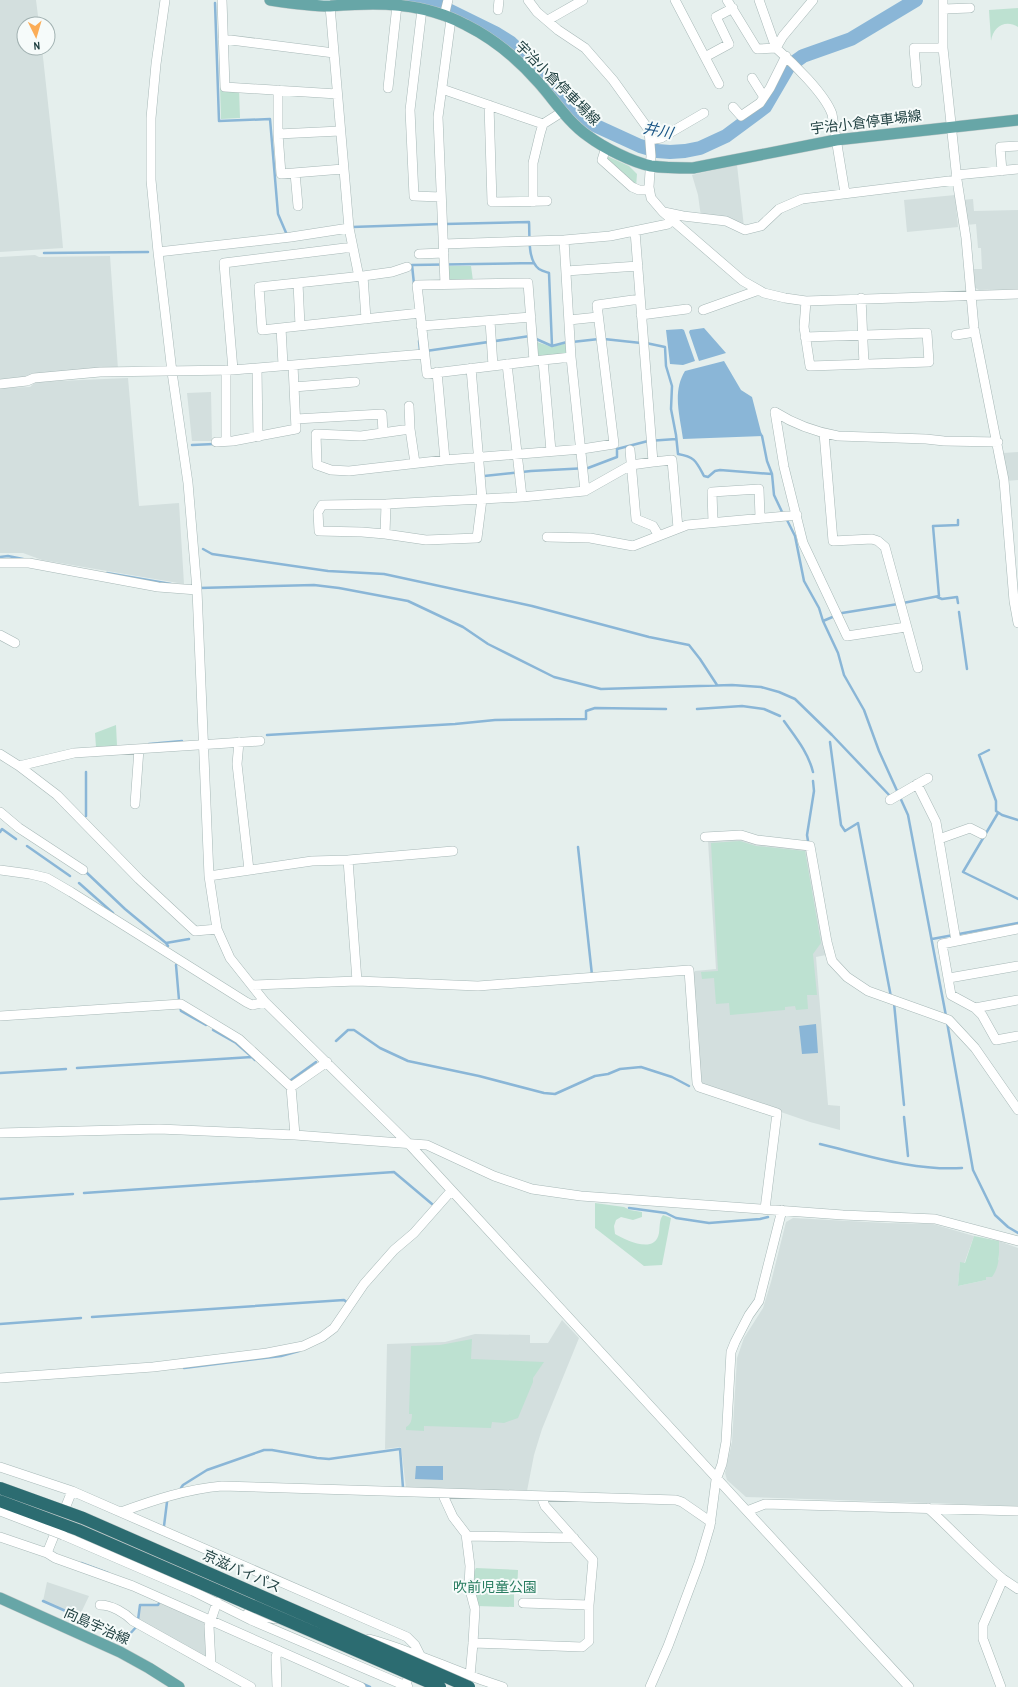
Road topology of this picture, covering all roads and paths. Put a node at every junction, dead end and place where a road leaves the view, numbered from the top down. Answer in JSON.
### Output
{"nodes":[{"id":1,"x":166,"y":0,"type":"edge"},
{"id":2,"x":222,"y":0,"type":"edge"},
{"id":3,"x":270,"y":0,"type":"edge"},
{"id":4,"x":499,"y":0,"type":"edge"},
{"id":5,"x":528,"y":0,"type":"edge"},
{"id":6,"x":583,"y":0,"type":"edge"},
{"id":7,"x":675,"y":0,"type":"edge"},
{"id":8,"x":727,"y":0,"type":"edge"},
{"id":9,"x":759,"y":0,"type":"edge"},
{"id":10,"x":813,"y":0,"type":"edge"},
{"id":11,"x":326,"y":3,"type":"edge"},
{"id":12,"x":805,"y":4,"type":"edge"},
{"id":13,"x":397,"y":5,"type":"junction"},
{"id":14,"x":944,"y":5,"type":"edge"},
{"id":15,"x":733,"y":8,"type":"junction"},
{"id":16,"x":970,"y":8,"type":"dead end"},
{"id":17,"x":422,"y":9,"type":"junction"},
{"id":18,"x":498,"y":10,"type":"dead end"},
{"id":19,"x":447,"y":11,"type":"edge"},
{"id":20,"x":548,"y":20,"type":"junction"},
{"id":21,"x":223,"y":39,"type":"junction"},
{"id":22,"x":776,"y":48,"type":"junction"},
{"id":23,"x":943,"y":48,"type":"junction"},
{"id":24,"x":334,"y":53,"type":"junction"},
{"id":25,"x":705,"y":57,"type":"junction"},
{"id":26,"x":787,"y":58,"type":"junction"},
{"id":27,"x":752,"y":78,"type":"dead end"},
{"id":28,"x":917,"y":83,"type":"dead end"},
{"id":29,"x":718,"y":84,"type":"dead end"},
{"id":30,"x":388,"y":88,"type":"dead end"},
{"id":31,"x":442,"y":88,"type":"junction"},
{"id":32,"x":278,"y":90,"type":"junction"},
{"id":33,"x":337,"y":94,"type":"junction"},
{"id":34,"x":764,"y":97,"type":"junction"},
{"id":35,"x":489,"y":105,"type":"junction"},
{"id":36,"x":733,"y":107,"type":"dead end"},
{"id":37,"x":562,"y":112,"type":"junction"},
{"id":38,"x":704,"y":113,"type":"dead end"},
{"id":39,"x":1018,"y":120,"type":"edge"},
{"id":40,"x":543,"y":124,"type":"junction"},
{"id":41,"x":951,"y":127,"type":"junction"},
{"id":42,"x":340,"y":131,"type":"junction"},
{"id":43,"x":278,"y":134,"type":"junction"},
{"id":44,"x":836,"y":140,"type":"junction"},
{"id":45,"x":650,"y":142,"type":"junction"},
{"id":46,"x":1018,"y":146,"type":"edge"},
{"id":47,"x":606,"y":147,"type":"junction"},
{"id":48,"x":651,"y":161,"type":"junction"},
{"id":49,"x":343,"y":169,"type":"junction"},
{"id":50,"x":1018,"y":169,"type":"edge"},
{"id":51,"x":1002,"y":171,"type":"junction"},
{"id":52,"x":295,"y":173,"type":"junction"},
{"id":53,"x":957,"y":177,"type":"junction"},
{"id":54,"x":649,"y":190,"type":"junction"},
{"id":55,"x":844,"y":193,"type":"junction"},
{"id":56,"x":442,"y":197,"type":"junction"},
{"id":57,"x":548,"y":201,"type":"dead end"},
{"id":58,"x":533,"y":202,"type":"junction"},
{"id":59,"x":298,"y":206,"type":"dead end"},
{"id":60,"x":663,"y":212,"type":"junction"},
{"id":61,"x":672,"y":220,"type":"junction"},
{"id":62,"x":348,"y":228,"type":"junction"},
{"id":63,"x":635,"y":231,"type":"junction"},
{"id":64,"x":291,"y":237,"type":"junction"},
{"id":65,"x":564,"y":240,"type":"junction"},
{"id":66,"x":352,"y":247,"type":"junction"},
{"id":67,"x":444,"y":249,"type":"junction"},
{"id":68,"x":158,"y":252,"type":"junction"},
{"id":69,"x":295,"y":254,"type":"junction"},
{"id":70,"x":419,"y":254,"type":"dead end"},
{"id":71,"x":638,"y":266,"type":"junction"},
{"id":72,"x":407,"y":267,"type":"dead end"},
{"id":73,"x":566,"y":271,"type":"junction"},
{"id":74,"x":361,"y":277,"type":"junction"},
{"id":75,"x":298,"y":283,"type":"junction"},
{"id":76,"x":445,"y":284,"type":"junction"},
{"id":77,"x":759,"y":290,"type":"junction"},
{"id":78,"x":1018,"y":294,"type":"edge"},
{"id":79,"x":971,"y":295,"type":"junction"},
{"id":80,"x":861,"y":298,"type":"junction"},
{"id":81,"x":640,"y":299,"type":"junction"},
{"id":82,"x":806,"y":301,"type":"junction"},
{"id":83,"x":687,"y":309,"type":"dead end"},
{"id":84,"x":703,"y":310,"type":"dead end"},
{"id":85,"x":420,"y":314,"type":"junction"},
{"id":86,"x":641,"y":315,"type":"junction"},
{"id":87,"x":531,"y":317,"type":"junction"},
{"id":88,"x":598,"y":318,"type":"junction"},
{"id":89,"x":366,"y":319,"type":"junction"},
{"id":90,"x":569,"y":320,"type":"junction"},
{"id":91,"x":490,"y":321,"type":"junction"},
{"id":92,"x":300,"y":326,"type":"junction"},
{"id":93,"x":421,"y":326,"type":"junction"},
{"id":94,"x":281,"y":328,"type":"junction"},
{"id":95,"x":975,"y":332,"type":"junction"},
{"id":96,"x":956,"y":334,"type":"dead end"},
{"id":97,"x":862,"y":335,"type":"junction"},
{"id":98,"x":805,"y":337,"type":"junction"},
{"id":99,"x":424,"y":354,"type":"junction"},
{"id":100,"x":572,"y":357,"type":"junction"},
{"id":101,"x":539,"y":361,"type":"junction"},
{"id":102,"x":293,"y":364,"type":"junction"},
{"id":103,"x":507,"y":364,"type":"junction"},
{"id":104,"x":864,"y":364,"type":"junction"},
{"id":105,"x":283,"y":366,"type":"junction"},
{"id":106,"x":493,"y":366,"type":"junction"},
{"id":107,"x":257,"y":368,"type":"junction"},
{"id":108,"x":471,"y":368,"type":"junction"},
{"id":109,"x":230,"y":370,"type":"junction"},
{"id":110,"x":172,"y":372,"type":"junction"},
{"id":111,"x":437,"y":372,"type":"junction"},
{"id":112,"x":355,"y":382,"type":"dead end"},
{"id":113,"x":0,"y":384,"type":"edge"},
{"id":114,"x":294,"y":387,"type":"junction"},
{"id":115,"x":409,"y":406,"type":"dead end"},
{"id":116,"x":296,"y":419,"type":"junction"},
{"id":117,"x":410,"y":429,"type":"junction"},
{"id":118,"x":383,"y":433,"type":"junction"},
{"id":119,"x":824,"y":433,"type":"junction"},
{"id":120,"x":258,"y":437,"type":"junction"},
{"id":121,"x":216,"y":442,"type":"dead end"},
{"id":122,"x":226,"y":442,"type":"junction"},
{"id":123,"x":998,"y":442,"type":"junction"},
{"id":124,"x":582,"y":449,"type":"junction"},
{"id":125,"x":630,"y":450,"type":"dead end"},
{"id":126,"x":551,"y":452,"type":"junction"},
{"id":127,"x":518,"y":454,"type":"junction"},
{"id":128,"x":478,"y":457,"type":"junction"},
{"id":129,"x":445,"y":460,"type":"junction"},
{"id":130,"x":653,"y":462,"type":"junction"},
{"id":131,"x":415,"y":463,"type":"junction"},
{"id":132,"x":631,"y":465,"type":"junction"},
{"id":133,"x":585,"y":491,"type":"junction"},
{"id":134,"x":522,"y":497,"type":"junction"},
{"id":135,"x":482,"y":499,"type":"junction"},
{"id":136,"x":386,"y":504,"type":"junction"},
{"id":137,"x":797,"y":515,"type":"junction"},
{"id":138,"x":760,"y":517,"type":"junction"},
{"id":139,"x":713,"y":522,"type":"junction"},
{"id":140,"x":678,"y":528,"type":"junction"},
{"id":141,"x":385,"y":534,"type":"junction"},
{"id":142,"x":659,"y":536,"type":"junction"},
{"id":143,"x":548,"y":537,"type":"dead end"},
{"id":144,"x":0,"y":563,"type":"edge"},
{"id":145,"x":197,"y":590,"type":"junction"},
{"id":146,"x":1018,"y":622,"type":"edge"},
{"id":147,"x":906,"y":627,"type":"junction"},
{"id":148,"x":0,"y":635,"type":"edge"},
{"id":149,"x":15,"y":643,"type":"dead end"},
{"id":150,"x":918,"y":668,"type":"dead end"},
{"id":151,"x":260,"y":741,"type":"dead end"},
{"id":152,"x":239,"y":742,"type":"junction"},
{"id":153,"x":204,"y":744,"type":"junction"},
{"id":154,"x":139,"y":748,"type":"junction"},
{"id":155,"x":0,"y":754,"type":"edge"},
{"id":156,"x":19,"y":766,"type":"junction"},
{"id":157,"x":928,"y":778,"type":"dead end"},
{"id":158,"x":917,"y":784,"type":"junction"},
{"id":159,"x":890,"y":800,"type":"dead end"},
{"id":160,"x":135,"y":804,"type":"dead end"},
{"id":161,"x":0,"y":812,"type":"edge"},
{"id":162,"x":982,"y":834,"type":"dead end"},
{"id":163,"x":705,"y":837,"type":"dead end"},
{"id":164,"x":939,"y":839,"type":"junction"},
{"id":165,"x":453,"y":851,"type":"dead end"},
{"id":166,"x":348,"y":860,"type":"junction"},
{"id":167,"x":0,"y":870,"type":"edge"},
{"id":168,"x":83,"y":870,"type":"dead end"},
{"id":169,"x":249,"y":870,"type":"junction"},
{"id":170,"x":209,"y":876,"type":"junction"},
{"id":171,"x":217,"y":928,"type":"junction"},
{"id":172,"x":1018,"y":929,"type":"edge"},
{"id":173,"x":956,"y":941,"type":"junction"},
{"id":174,"x":1018,"y":966,"type":"edge"},
{"id":175,"x":949,"y":978,"type":"junction"},
{"id":176,"x":357,"y":981,"type":"junction"},
{"id":177,"x":252,"y":985,"type":"junction"},
{"id":178,"x":1018,"y":1001,"type":"edge"},
{"id":179,"x":265,"y":1002,"type":"junction"},
{"id":180,"x":975,"y":1008,"type":"junction"},
{"id":181,"x":0,"y":1016,"type":"edge"},
{"id":182,"x":1018,"y":1036,"type":"edge"},
{"id":183,"x":327,"y":1062,"type":"junction"},
{"id":184,"x":292,"y":1087,"type":"junction"},
{"id":185,"x":1018,"y":1110,"type":"edge"},
{"id":186,"x":0,"y":1133,"type":"edge"},
{"id":187,"x":295,"y":1136,"type":"junction"},
{"id":188,"x":408,"y":1143,"type":"junction"},
{"id":189,"x":451,"y":1191,"type":"junction"},
{"id":190,"x":765,"y":1209,"type":"junction"},
{"id":191,"x":782,"y":1210,"type":"junction"},
{"id":192,"x":1018,"y":1242,"type":"edge"},
{"id":193,"x":0,"y":1378,"type":"edge"},
{"id":194,"x":0,"y":1467,"type":"edge"},
{"id":195,"x":716,"y":1480,"type":"junction"},
{"id":196,"x":0,"y":1488,"type":"edge"},
{"id":197,"x":72,"y":1491,"type":"junction"},
{"id":198,"x":442,"y":1493,"type":"junction"},
{"id":199,"x":541,"y":1496,"type":"junction"},
{"id":200,"x":0,"y":1501,"type":"edge"},
{"id":201,"x":928,"y":1508,"type":"junction"},
{"id":202,"x":0,"y":1511,"type":"edge"},
{"id":203,"x":747,"y":1511,"type":"junction"},
{"id":204,"x":1018,"y":1511,"type":"edge"},
{"id":205,"x":121,"y":1512,"type":"junction"},
{"id":206,"x":711,"y":1522,"type":"junction"},
{"id":207,"x":466,"y":1536,"type":"junction"},
{"id":208,"x":0,"y":1537,"type":"edge"},
{"id":209,"x":574,"y":1538,"type":"junction"},
{"id":210,"x":47,"y":1553,"type":"junction"},
{"id":211,"x":1003,"y":1579,"type":"junction"},
{"id":212,"x":1018,"y":1588,"type":"edge"},
{"id":213,"x":0,"y":1598,"type":"edge"},
{"id":214,"x":523,"y":1602,"type":"dead end"},
{"id":215,"x":221,"y":1604,"type":"junction"},
{"id":216,"x":100,"y":1605,"type":"dead end"},
{"id":217,"x":589,"y":1605,"type":"junction"},
{"id":218,"x":210,"y":1620,"type":"junction"},
{"id":219,"x":473,"y":1643,"type":"junction"},
{"id":220,"x":278,"y":1650,"type":"junction"},
{"id":221,"x":420,"y":1655,"type":"junction"},
{"id":222,"x":211,"y":1664,"type":"junction"},
{"id":223,"x":469,"y":1682,"type":"edge"},
{"id":224,"x":179,"y":1687,"type":"edge"},
{"id":225,"x":252,"y":1687,"type":"edge"},
{"id":226,"x":277,"y":1687,"type":"edge"},
{"id":227,"x":361,"y":1687,"type":"edge"},
{"id":228,"x":406,"y":1687,"type":"edge"},
{"id":229,"x":440,"y":1687,"type":"edge"},
{"id":230,"x":503,"y":1687,"type":"edge"},
{"id":231,"x":650,"y":1687,"type":"edge"},
{"id":232,"x":909,"y":1687,"type":"edge"},
{"id":233,"x":1001,"y":1687,"type":"edge"}],
"edges":[{"from":1,"to":68,"type":"street"},
{"from":2,"to":21,"type":"street"},
{"from":3,"to":11,"type":"main road","name":"宇治小倉停車場線"},
{"from":4,"to":18,"type":"street"},
{"from":5,"to":20,"type":"street"},
{"from":6,"to":20,"type":"street"},
{"from":7,"to":25,"type":"street"},
{"from":8,"to":15,"type":"street"},
{"from":9,"to":22,"type":"street"},
{"from":10,"to":12,"type":"street"},
{"from":11,"to":13,"type":"main road","name":"宇治小倉停車場線"},
{"from":11,"to":24,"type":"street"},
{"from":12,"to":22,"type":"street"},
{"from":13,"to":17,"type":"main road","name":"宇治小倉停車場線"},
{"from":13,"to":30,"type":"street"},
{"from":14,"to":16,"type":"street"},
{"from":14,"to":23,"type":"street"},
{"from":15,"to":22,"type":"street"},
{"from":15,"to":25,"type":"street"},
{"from":17,"to":19,"type":"main road","name":"宇治小倉停車場線"},
{"from":17,"to":56,"type":"street"},
{"from":19,"to":31,"type":"street"},
{"from":19,"to":37,"type":"main road","name":"宇治小倉停車場線"},
{"from":20,"to":45,"type":"street"},
{"from":21,"to":24,"type":"street"},
{"from":21,"to":32,"type":"street"},
{"from":22,"to":26,"type":"street"},
{"from":23,"to":28,"type":"street"},
{"from":23,"to":41,"type":"street"},
{"from":24,"to":33,"type":"street"},
{"from":25,"to":29,"type":"street"},
{"from":26,"to":34,"type":"street"},
{"from":26,"to":44,"type":"street"},
{"from":27,"to":34,"type":"street"},
{"from":31,"to":35,"type":"street"},
{"from":31,"to":56,"type":"street"},
{"from":32,"to":33,"type":"street"},
{"from":32,"to":43,"type":"street"},
{"from":33,"to":42,"type":"street"},
{"from":34,"to":36,"type":"street"},
{"from":35,"to":40,"type":"street"},
{"from":35,"to":58,"type":"street"},
{"from":37,"to":40,"type":"street"},
{"from":37,"to":47,"type":"main road","name":"宇治小倉停車場線"},
{"from":38,"to":45,"type":"street"},
{"from":39,"to":41,"type":"main road","name":"宇治小倉停車場線"},
{"from":40,"to":58,"type":"street"},
{"from":41,"to":44,"type":"main road","name":"宇治小倉停車場線"},
{"from":41,"to":53,"type":"street"},
{"from":42,"to":43,"type":"street"},
{"from":42,"to":49,"type":"street"},
{"from":43,"to":52,"type":"street"},
{"from":44,"to":48,"type":"main road","name":"宇治小倉停車場線"},
{"from":44,"to":55,"type":"street"},
{"from":45,"to":48,"type":"street"},
{"from":46,"to":51,"type":"street"},
{"from":47,"to":48,"type":"main road","name":"宇治小倉停車場線"},
{"from":47,"to":54,"type":"street"},
{"from":48,"to":54,"type":"street"},
{"from":49,"to":52,"type":"street"},
{"from":49,"to":62,"type":"street"},
{"from":50,"to":51,"type":"street"},
{"from":51,"to":53,"type":"street"},
{"from":52,"to":59,"type":"street"},
{"from":53,"to":55,"type":"street"},
{"from":53,"to":79,"type":"street"},
{"from":54,"to":60,"type":"street"},
{"from":55,"to":60,"type":"street"},
{"from":56,"to":67,"type":"street"},
{"from":57,"to":58,"type":"street"},
{"from":60,"to":61,"type":"street"},
{"from":61,"to":63,"type":"street"},
{"from":61,"to":77,"type":"street"},
{"from":62,"to":64,"type":"street"},
{"from":62,"to":66,"type":"street"},
{"from":63,"to":65,"type":"street"},
{"from":63,"to":71,"type":"street"},
{"from":64,"to":68,"type":"street"},
{"from":64,"to":69,"type":"street"},
{"from":65,"to":67,"type":"street"},
{"from":65,"to":73,"type":"street"},
{"from":66,"to":69,"type":"street"},
{"from":66,"to":74,"type":"street"},
{"from":67,"to":70,"type":"street"},
{"from":67,"to":76,"type":"street"},
{"from":68,"to":110,"type":"street"},
{"from":69,"to":109,"type":"street"},
{"from":71,"to":73,"type":"street"},
{"from":71,"to":81,"type":"street"},
{"from":72,"to":74,"type":"street"},
{"from":73,"to":90,"type":"street"},
{"from":74,"to":75,"type":"street"},
{"from":74,"to":89,"type":"street"},
{"from":75,"to":92,"type":"street"},
{"from":75,"to":94,"type":"street"},
{"from":76,"to":85,"type":"street"},
{"from":76,"to":87,"type":"street"},
{"from":77,"to":82,"type":"street"},
{"from":77,"to":84,"type":"street"},
{"from":78,"to":79,"type":"street"},
{"from":79,"to":80,"type":"street"},
{"from":79,"to":95,"type":"street"},
{"from":80,"to":82,"type":"street"},
{"from":80,"to":97,"type":"street"},
{"from":81,"to":86,"type":"street"},
{"from":81,"to":88,"type":"street"},
{"from":82,"to":98,"type":"street"},
{"from":83,"to":86,"type":"street"},
{"from":85,"to":89,"type":"street"},
{"from":85,"to":93,"type":"street"},
{"from":86,"to":130,"type":"street"},
{"from":87,"to":91,"type":"street"},
{"from":87,"to":101,"type":"street"},
{"from":88,"to":90,"type":"street"},
{"from":88,"to":124,"type":"street"},
{"from":89,"to":92,"type":"street"},
{"from":90,"to":100,"type":"street"},
{"from":91,"to":93,"type":"street"},
{"from":91,"to":106,"type":"street"},
{"from":92,"to":94,"type":"street"},
{"from":93,"to":99,"type":"street"},
{"from":94,"to":105,"type":"street"},
{"from":95,"to":96,"type":"street"},
{"from":95,"to":123,"type":"street"},
{"from":97,"to":98,"type":"street"},
{"from":97,"to":104,"type":"street"},
{"from":97,"to":104,"type":"street"},
{"from":98,"to":104,"type":"street"},
{"from":99,"to":102,"type":"street"},
{"from":99,"to":111,"type":"street"},
{"from":100,"to":101,"type":"street"},
{"from":100,"to":124,"type":"street"},
{"from":101,"to":103,"type":"street"},
{"from":101,"to":126,"type":"street"},
{"from":102,"to":105,"type":"street"},
{"from":102,"to":114,"type":"street"},
{"from":103,"to":106,"type":"street"},
{"from":103,"to":127,"type":"street"},
{"from":105,"to":107,"type":"street"},
{"from":106,"to":108,"type":"street"},
{"from":107,"to":109,"type":"street"},
{"from":107,"to":120,"type":"street"},
{"from":108,"to":111,"type":"street"},
{"from":108,"to":128,"type":"street"},
{"from":109,"to":110,"type":"street"},
{"from":109,"to":122,"type":"street"},
{"from":110,"to":113,"type":"street"},
{"from":110,"to":145,"type":"street"},
{"from":111,"to":129,"type":"street"},
{"from":112,"to":114,"type":"street"},
{"from":114,"to":116,"type":"street"},
{"from":115,"to":117,"type":"street"},
{"from":116,"to":118,"type":"street"},
{"from":116,"to":120,"type":"street"},
{"from":117,"to":118,"type":"street"},
{"from":117,"to":131,"type":"street"},
{"from":118,"to":131,"type":"street"},
{"from":119,"to":123,"type":"street"},
{"from":119,"to":137,"type":"street"},
{"from":119,"to":147,"type":"street"},
{"from":120,"to":122,"type":"street"},
{"from":121,"to":122,"type":"street"},
{"from":123,"to":146,"type":"street"},
{"from":124,"to":126,"type":"street"},
{"from":124,"to":133,"type":"street"},
{"from":125,"to":132,"type":"street"},
{"from":126,"to":127,"type":"street"},
{"from":127,"to":128,"type":"street"},
{"from":127,"to":134,"type":"street"},
{"from":128,"to":129,"type":"street"},
{"from":128,"to":135,"type":"street"},
{"from":129,"to":131,"type":"street"},
{"from":130,"to":132,"type":"street"},
{"from":130,"to":140,"type":"street"},
{"from":132,"to":133,"type":"street"},
{"from":132,"to":142,"type":"street"},
{"from":133,"to":134,"type":"street"},
{"from":134,"to":135,"type":"street"},
{"from":135,"to":136,"type":"street"},
{"from":135,"to":141,"type":"street"},
{"from":136,"to":141,"type":"street"},
{"from":136,"to":141,"type":"street"},
{"from":137,"to":138,"type":"street"},
{"from":137,"to":147,"type":"street"},
{"from":138,"to":139,"type":"street"},
{"from":138,"to":139,"type":"street"},
{"from":139,"to":140,"type":"street"},
{"from":140,"to":142,"type":"street"},
{"from":142,"to":143,"type":"street"},
{"from":144,"to":145,"type":"street"},
{"from":145,"to":153,"type":"street"},
{"from":147,"to":150,"type":"street"},
{"from":148,"to":149,"type":"street"},
{"from":151,"to":152,"type":"street"},
{"from":152,"to":153,"type":"street"},
{"from":152,"to":169,"type":"street"},
{"from":153,"to":154,"type":"street"},
{"from":153,"to":170,"type":"street"},
{"from":154,"to":156,"type":"street"},
{"from":154,"to":160,"type":"street"},
{"from":155,"to":156,"type":"street"},
{"from":156,"to":171,"type":"street"},
{"from":157,"to":158,"type":"street"},
{"from":158,"to":159,"type":"street"},
{"from":158,"to":164,"type":"street"},
{"from":161,"to":168,"type":"street"},
{"from":162,"to":164,"type":"street"},
{"from":163,"to":185,"type":"street"},
{"from":164,"to":173,"type":"street"},
{"from":165,"to":166,"type":"street"},
{"from":166,"to":169,"type":"street"},
{"from":166,"to":176,"type":"street"},
{"from":167,"to":179,"type":"street"},
{"from":169,"to":170,"type":"street"},
{"from":170,"to":171,"type":"street"},
{"from":171,"to":177,"type":"street"},
{"from":172,"to":173,"type":"street"},
{"from":173,"to":175,"type":"street"},
{"from":174,"to":175,"type":"street"},
{"from":175,"to":180,"type":"street"},
{"from":176,"to":177,"type":"street"},
{"from":176,"to":190,"type":"street"},
{"from":177,"to":179,"type":"street"},
{"from":178,"to":180,"type":"street"},
{"from":179,"to":183,"type":"street"},
{"from":180,"to":182,"type":"street"},
{"from":181,"to":184,"type":"street"},
{"from":183,"to":184,"type":"street"},
{"from":183,"to":188,"type":"street"},
{"from":184,"to":187,"type":"street"},
{"from":186,"to":187,"type":"street"},
{"from":187,"to":188,"type":"street"},
{"from":188,"to":189,"type":"street"},
{"from":188,"to":190,"type":"street"},
{"from":189,"to":193,"type":"street"},
{"from":189,"to":195,"type":"street"},
{"from":190,"to":191,"type":"street"},
{"from":191,"to":192,"type":"street"},
{"from":191,"to":195,"type":"street"},
{"from":194,"to":197,"type":"street"},
{"from":195,"to":203,"type":"street"},
{"from":195,"to":206,"type":"street"},
{"from":196,"to":223,"type":"highway","name":"京滋バイパス","bridge":true},
{"from":197,"to":205,"type":"street"},
{"from":197,"to":210,"type":"street"},
{"from":198,"to":199,"type":"street"},
{"from":198,"to":205,"type":"street"},
{"from":198,"to":207,"type":"street"},
{"from":199,"to":206,"type":"street"},
{"from":199,"to":209,"type":"street"},
{"from":200,"to":229,"type":"highway","name":"京滋バイパス","bridge":true},
{"from":201,"to":203,"type":"street"},
{"from":201,"to":204,"type":"street"},
{"from":201,"to":211,"type":"street"},
{"from":202,"to":215,"type":"street","bridge":true},
{"from":203,"to":232,"type":"street"},
{"from":205,"to":221,"type":"street"},
{"from":206,"to":231,"type":"street"},
{"from":207,"to":209,"type":"street"},
{"from":207,"to":219,"type":"street"},
{"from":208,"to":210,"type":"street"},
{"from":209,"to":217,"type":"street"},
{"from":210,"to":218,"type":"street"},
{"from":211,"to":212,"type":"street"},
{"from":211,"to":233,"type":"street"},
{"from":213,"to":224,"type":"main road","name":"向島宇治線"},
{"from":214,"to":217,"type":"street"},
{"from":215,"to":218,"type":"street"},
{"from":215,"to":221,"type":"street"},
{"from":215,"to":228,"type":"street"},
{"from":216,"to":222,"type":"street"},
{"from":217,"to":219,"type":"street"},
{"from":218,"to":220,"type":"street"},
{"from":218,"to":222,"type":"street"},
{"from":219,"to":223,"type":"street"},
{"from":220,"to":226,"type":"street"},
{"from":220,"to":227,"type":"street"},
{"from":221,"to":223,"type":"street"},
{"from":221,"to":228,"type":"street"},
{"from":222,"to":225,"type":"street"},
{"from":223,"to":230,"type":"street"}]}
